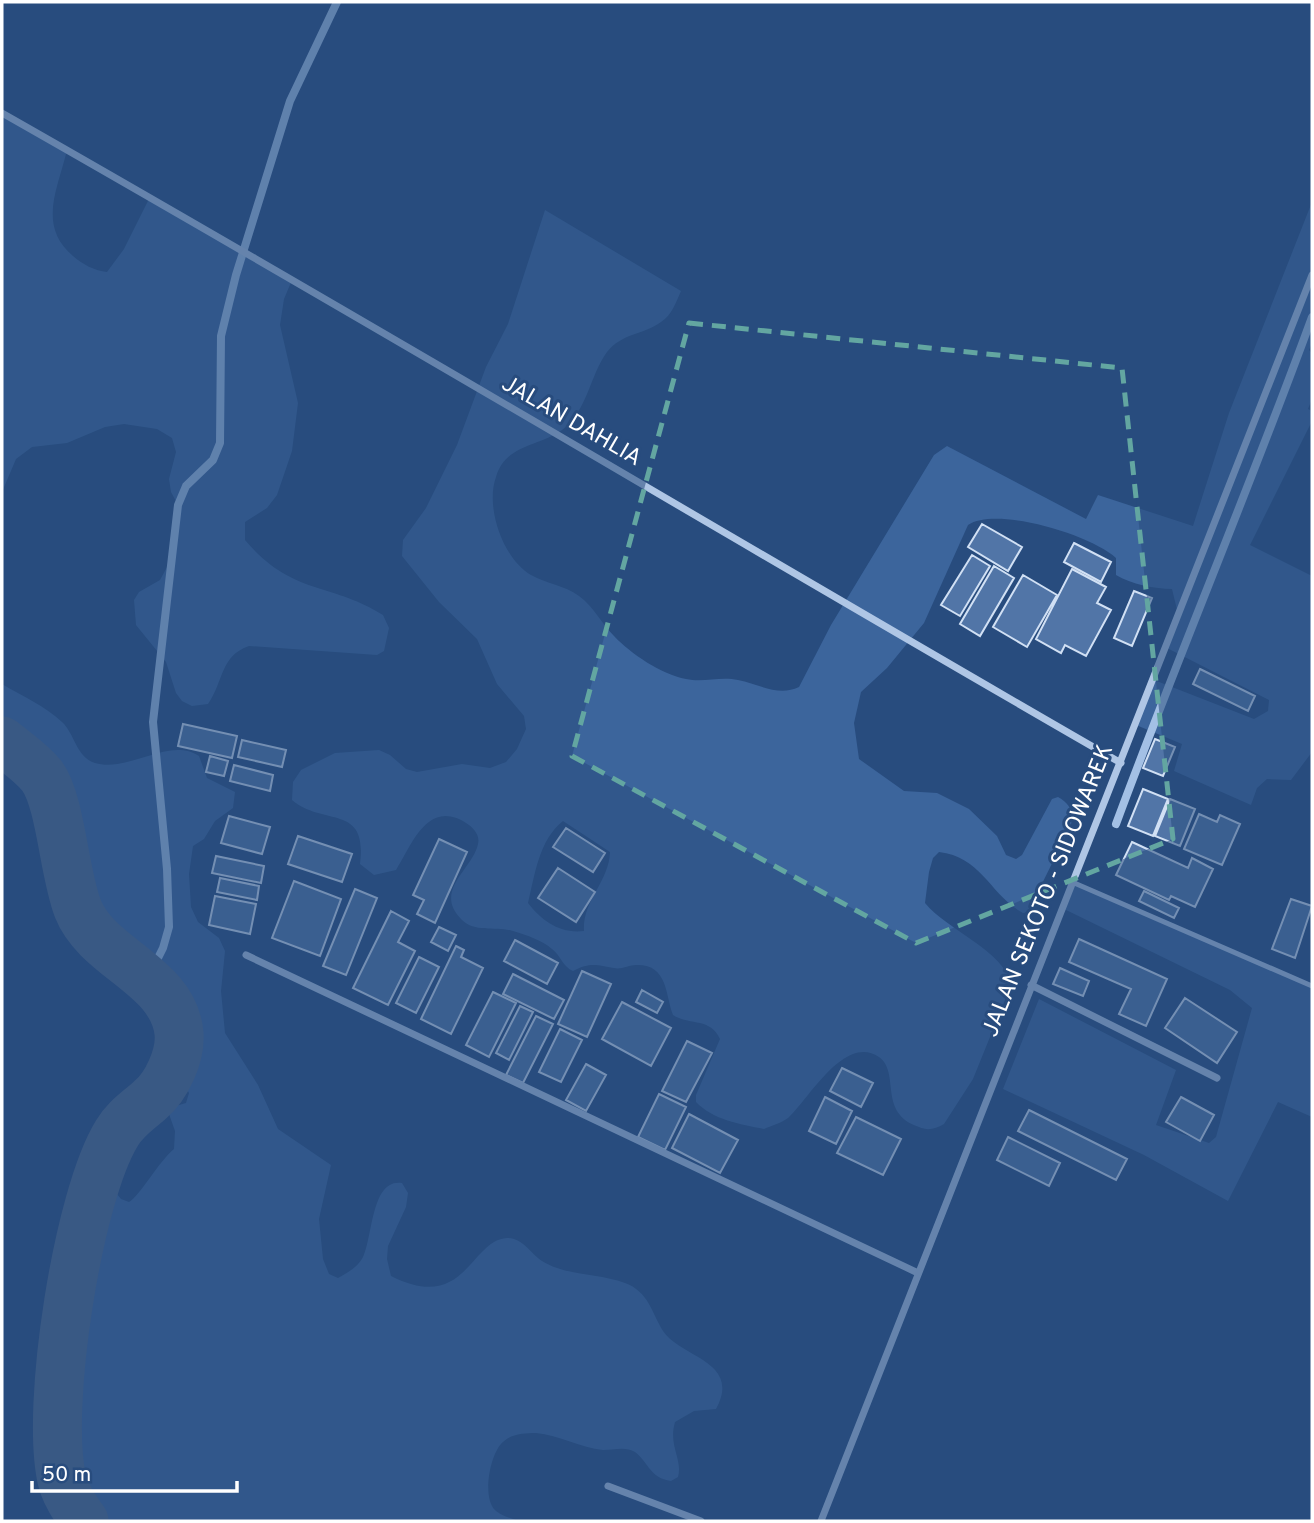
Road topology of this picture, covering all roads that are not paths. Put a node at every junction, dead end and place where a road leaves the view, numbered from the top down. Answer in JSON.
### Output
{"nodes":[{"id":1,"x":2,"y":113,"type":"edge"},
{"id":2,"x":1312,"y":275,"type":"edge"},
{"id":3,"x":1121,"y":763,"type":"junction"},
{"id":4,"x":1072,"y":882,"type":"junction"},
{"id":5,"x":246,"y":955,"type":"dead end"},
{"id":6,"x":1031,"y":985,"type":"junction"},
{"id":7,"x":1312,"y":986,"type":"edge"},
{"id":8,"x":1217,"y":1078,"type":"dead end"},
{"id":9,"x":918,"y":1273,"type":"junction"},
{"id":10,"x":608,"y":1486,"type":"dead end"},
{"id":11,"x":701,"y":1521,"type":"edge"},
{"id":12,"x":821,"y":1521,"type":"edge"}],
"edges":[{"from":1,"to":3,"type":"street","name":"JALAN DAHLIA"},
{"from":2,"to":3,"type":"street","name":"JALAN SEKOTO - SIDOWAREK"},
{"from":3,"to":4,"type":"street","name":"JALAN SEKOTO - SIDOWAREK"},
{"from":4,"to":6,"type":"street","name":"JALAN SEKOTO - SIDOWAREK"},
{"from":4,"to":7,"type":"lane"},
{"from":5,"to":9,"type":"street"},
{"from":6,"to":8,"type":"street"},
{"from":6,"to":9,"type":"street","name":"JALAN SEKOTO - SIDOWAREK"},
{"from":9,"to":12,"type":"street","name":"JALAN SEKOTO - SIDOWAREK"},
{"from":10,"to":11,"type":"street"}]}
